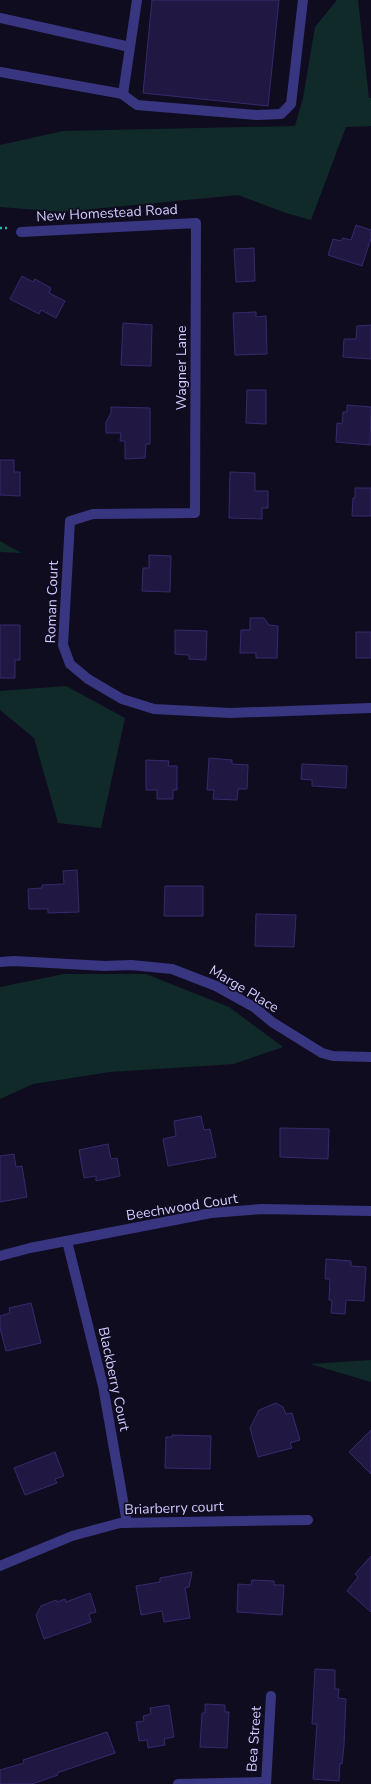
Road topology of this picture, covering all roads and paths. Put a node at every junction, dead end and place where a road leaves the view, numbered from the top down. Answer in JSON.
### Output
{"nodes":[{"id":1,"x":137,"y":0,"type":"edge"},
{"id":2,"x":303,"y":0,"type":"edge"},
{"id":3,"x":0,"y":18,"type":"edge"},
{"id":4,"x":130,"y":48,"type":"junction"},
{"id":5,"x":0,"y":72,"type":"edge"},
{"id":6,"x":122,"y":94,"type":"junction"},
{"id":7,"x":196,"y":223,"type":"joint"},
{"id":8,"x":21,"y":232,"type":"dead end"},
{"id":9,"x":195,"y":513,"type":"joint"},
{"id":10,"x":371,"y":708,"type":"edge"},
{"id":11,"x":0,"y":962,"type":"edge"},
{"id":12,"x":371,"y":1057,"type":"edge"},
{"id":13,"x":371,"y":1211,"type":"edge"},
{"id":14,"x":67,"y":1241,"type":"junction"},
{"id":15,"x":0,"y":1256,"type":"edge"},
{"id":16,"x":308,"y":1520,"type":"dead end"},
{"id":17,"x":126,"y":1523,"type":"junction"},
{"id":18,"x":0,"y":1566,"type":"edge"},
{"id":19,"x":271,"y":1696,"type":"dead end"},
{"id":20,"x":265,"y":1783,"type":"edge"},
{"id":21,"x":178,"y":1784,"type":"edge"}],
"edges":[{"from":1,"to":4,"type":"street"},
{"from":2,"to":6,"type":"street"},
{"from":3,"to":4,"type":"street"},
{"from":4,"to":6,"type":"street"},
{"from":5,"to":6,"type":"street"},
{"from":7,"to":8,"type":"street","name":"New Homestead Road"},
{"from":7,"to":9,"type":"street","name":"Wagner Lane"},
{"from":9,"to":10,"type":"street","name":"Roman Court"},
{"from":11,"to":12,"type":"street","name":"Marge Place"},
{"from":13,"to":14,"type":"street","name":"Beechwood Court"},
{"from":14,"to":15,"type":"street","name":"Beechwood Court"},
{"from":14,"to":17,"type":"street","name":"Blackberry Court"},
{"from":16,"to":17,"type":"street","name":"Briarberry court"},
{"from":17,"to":18,"type":"street","name":"Briarberry court"},
{"from":19,"to":20,"type":"street","name":"Bea Street"},
{"from":20,"to":21,"type":"street"}]}
